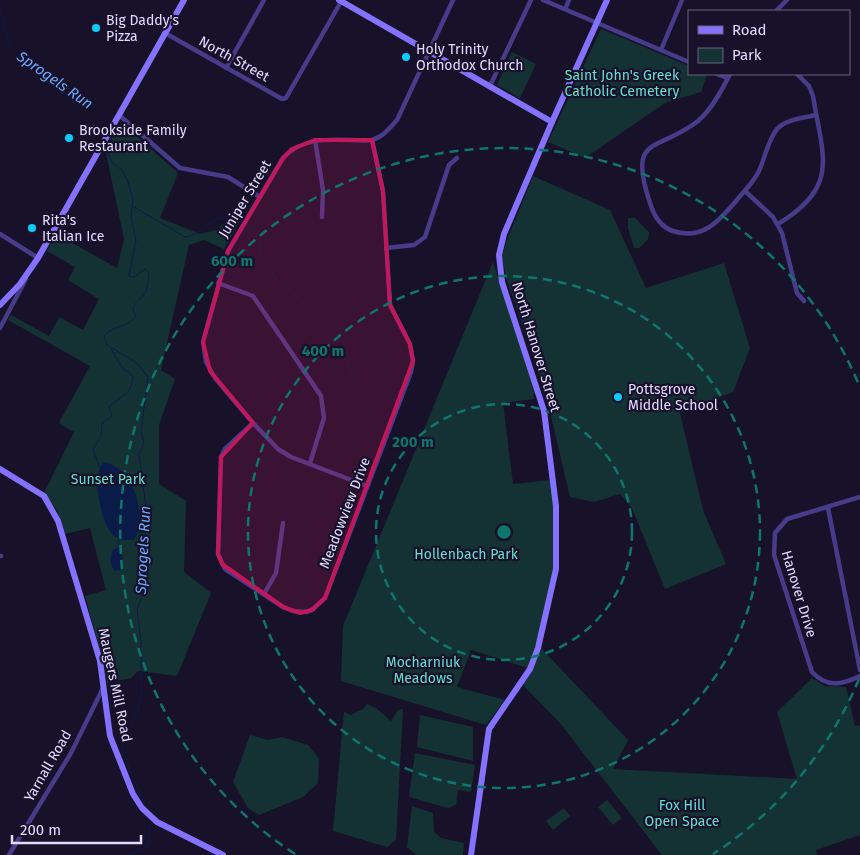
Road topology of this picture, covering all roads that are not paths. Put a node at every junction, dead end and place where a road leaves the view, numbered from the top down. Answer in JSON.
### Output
{"nodes":[{"id":1,"x":184,"y":0,"type":"edge"},
{"id":2,"x":264,"y":0,"type":"edge"},
{"id":3,"x":341,"y":0,"type":"edge"},
{"id":4,"x":454,"y":0,"type":"edge"},
{"id":5,"x":530,"y":0,"type":"edge"},
{"id":6,"x":543,"y":0,"type":"edge"},
{"id":7,"x":569,"y":0,"type":"edge"},
{"id":8,"x":607,"y":0,"type":"edge"},
{"id":9,"x":682,"y":0,"type":"edge"},
{"id":10,"x":787,"y":0,"type":"edge"},
{"id":11,"x":564,"y":9,"type":"junction"},
{"id":12,"x":777,"y":10,"type":"edge"},
{"id":13,"x":598,"y":23,"type":"junction"},
{"id":14,"x":165,"y":33,"type":"junction"},
{"id":15,"x":661,"y":50,"type":"junction"},
{"id":16,"x":429,"y":51,"type":"junction"},
{"id":17,"x":688,"y":62,"type":"edge"},
{"id":18,"x":226,"y":68,"type":"junction"},
{"id":19,"x":798,"y":75,"type":"edge"},
{"id":20,"x":729,"y":76,"type":"edge"},
{"id":21,"x":490,"y":86,"type":"junction"},
{"id":22,"x":119,"y":115,"type":"junction"},
{"id":23,"x":816,"y":116,"type":"junction"},
{"id":24,"x":552,"y":122,"type":"junction"},
{"id":25,"x":315,"y":140,"type":"junction"},
{"id":26,"x":372,"y":140,"type":"junction"},
{"id":27,"x":456,"y":158,"type":"dead end"},
{"id":28,"x":744,"y":191,"type":"junction"},
{"id":29,"x":260,"y":197,"type":"junction"},
{"id":30,"x":322,"y":217,"type":"dead end"},
{"id":31,"x":778,"y":224,"type":"junction"},
{"id":32,"x":0,"y":234,"type":"edge"},
{"id":33,"x":386,"y":248,"type":"junction"},
{"id":34,"x":38,"y":258,"type":"junction"},
{"id":35,"x":30,"y":271,"type":"junction"},
{"id":36,"x":218,"y":283,"type":"junction"},
{"id":37,"x":804,"y":301,"type":"dead end"},
{"id":38,"x":0,"y":305,"type":"edge"},
{"id":39,"x":0,"y":328,"type":"edge"},
{"id":40,"x":253,"y":423,"type":"junction"},
{"id":41,"x":310,"y":463,"type":"junction"},
{"id":42,"x":0,"y":469,"type":"edge"},
{"id":43,"x":367,"y":486,"type":"junction"},
{"id":44,"x":860,"y":497,"type":"edge"},
{"id":45,"x":828,"y":508,"type":"junction"},
{"id":46,"x":283,"y":523,"type":"dead end"},
{"id":47,"x":264,"y":594,"type":"junction"},
{"id":48,"x":860,"y":670,"type":"edge"},
{"id":49,"x":860,"y":676,"type":"edge"},
{"id":50,"x":104,"y":686,"type":"junction"},
{"id":51,"x":9,"y":855,"type":"edge"},
{"id":52,"x":223,"y":855,"type":"edge"},
{"id":53,"x":471,"y":855,"type":"edge"}],
"edges":[{"from":1,"to":14,"type":"street"},
{"from":2,"to":18,"type":"street"},
{"from":3,"to":16,"type":"street"},
{"from":3,"to":18,"type":"street","name":"North Street"},
{"from":4,"to":16,"type":"street"},
{"from":5,"to":21,"type":"street"},
{"from":6,"to":11,"type":"street"},
{"from":7,"to":11,"type":"street"},
{"from":8,"to":13,"type":"street","name":"North Hanover Street"},
{"from":9,"to":15,"type":"street"},
{"from":10,"to":12,"type":"street"},
{"from":11,"to":13,"type":"street"},
{"from":13,"to":15,"type":"street"},
{"from":13,"to":24,"type":"street","name":"North Hanover Street"},
{"from":14,"to":18,"type":"street","name":"North Street"},
{"from":14,"to":22,"type":"street"},
{"from":15,"to":17,"type":"street"},
{"from":16,"to":21,"type":"street"},
{"from":16,"to":26,"type":"street"},
{"from":19,"to":23,"type":"street"},
{"from":20,"to":28,"type":"street"},
{"from":21,"to":24,"type":"street"},
{"from":22,"to":29,"type":"street"},
{"from":22,"to":34,"type":"street"},
{"from":23,"to":28,"type":"street"},
{"from":23,"to":31,"type":"street"},
{"from":24,"to":53,"type":"street","name":"North Hanover Street"},
{"from":25,"to":26,"type":"street","name":"Juniper Street"},
{"from":25,"to":29,"type":"street","name":"Juniper Street"},
{"from":25,"to":30,"type":"street"},
{"from":26,"to":33,"type":"street","name":"Meadowview Drive"},
{"from":27,"to":33,"type":"street"},
{"from":28,"to":31,"type":"street"},
{"from":29,"to":36,"type":"street","name":"Juniper Street"},
{"from":31,"to":37,"type":"street"},
{"from":32,"to":34,"type":"street"},
{"from":33,"to":43,"type":"street","name":"Meadowview Drive"},
{"from":34,"to":35,"type":"street"},
{"from":35,"to":38,"type":"street"},
{"from":35,"to":39,"type":"street"},
{"from":36,"to":40,"type":"street","name":"Juniper Street"},
{"from":36,"to":41,"type":"street"},
{"from":40,"to":41,"type":"street","name":"Juniper Street"},
{"from":40,"to":47,"type":"street","name":"Meadowview Drive"},
{"from":41,"to":43,"type":"street","name":"Juniper Street"},
{"from":42,"to":50,"type":"street","name":"Maugers Mill Road"},
{"from":43,"to":47,"type":"street","name":"Meadowview Drive"},
{"from":44,"to":45,"type":"street","name":"Hanover Drive"},
{"from":45,"to":48,"type":"street"},
{"from":45,"to":49,"type":"street","name":"Hanover Drive"},
{"from":46,"to":47,"type":"street"},
{"from":50,"to":51,"type":"street","name":"Yarnall Road"},
{"from":50,"to":52,"type":"street","name":"Maugers Mill Road"}]}
